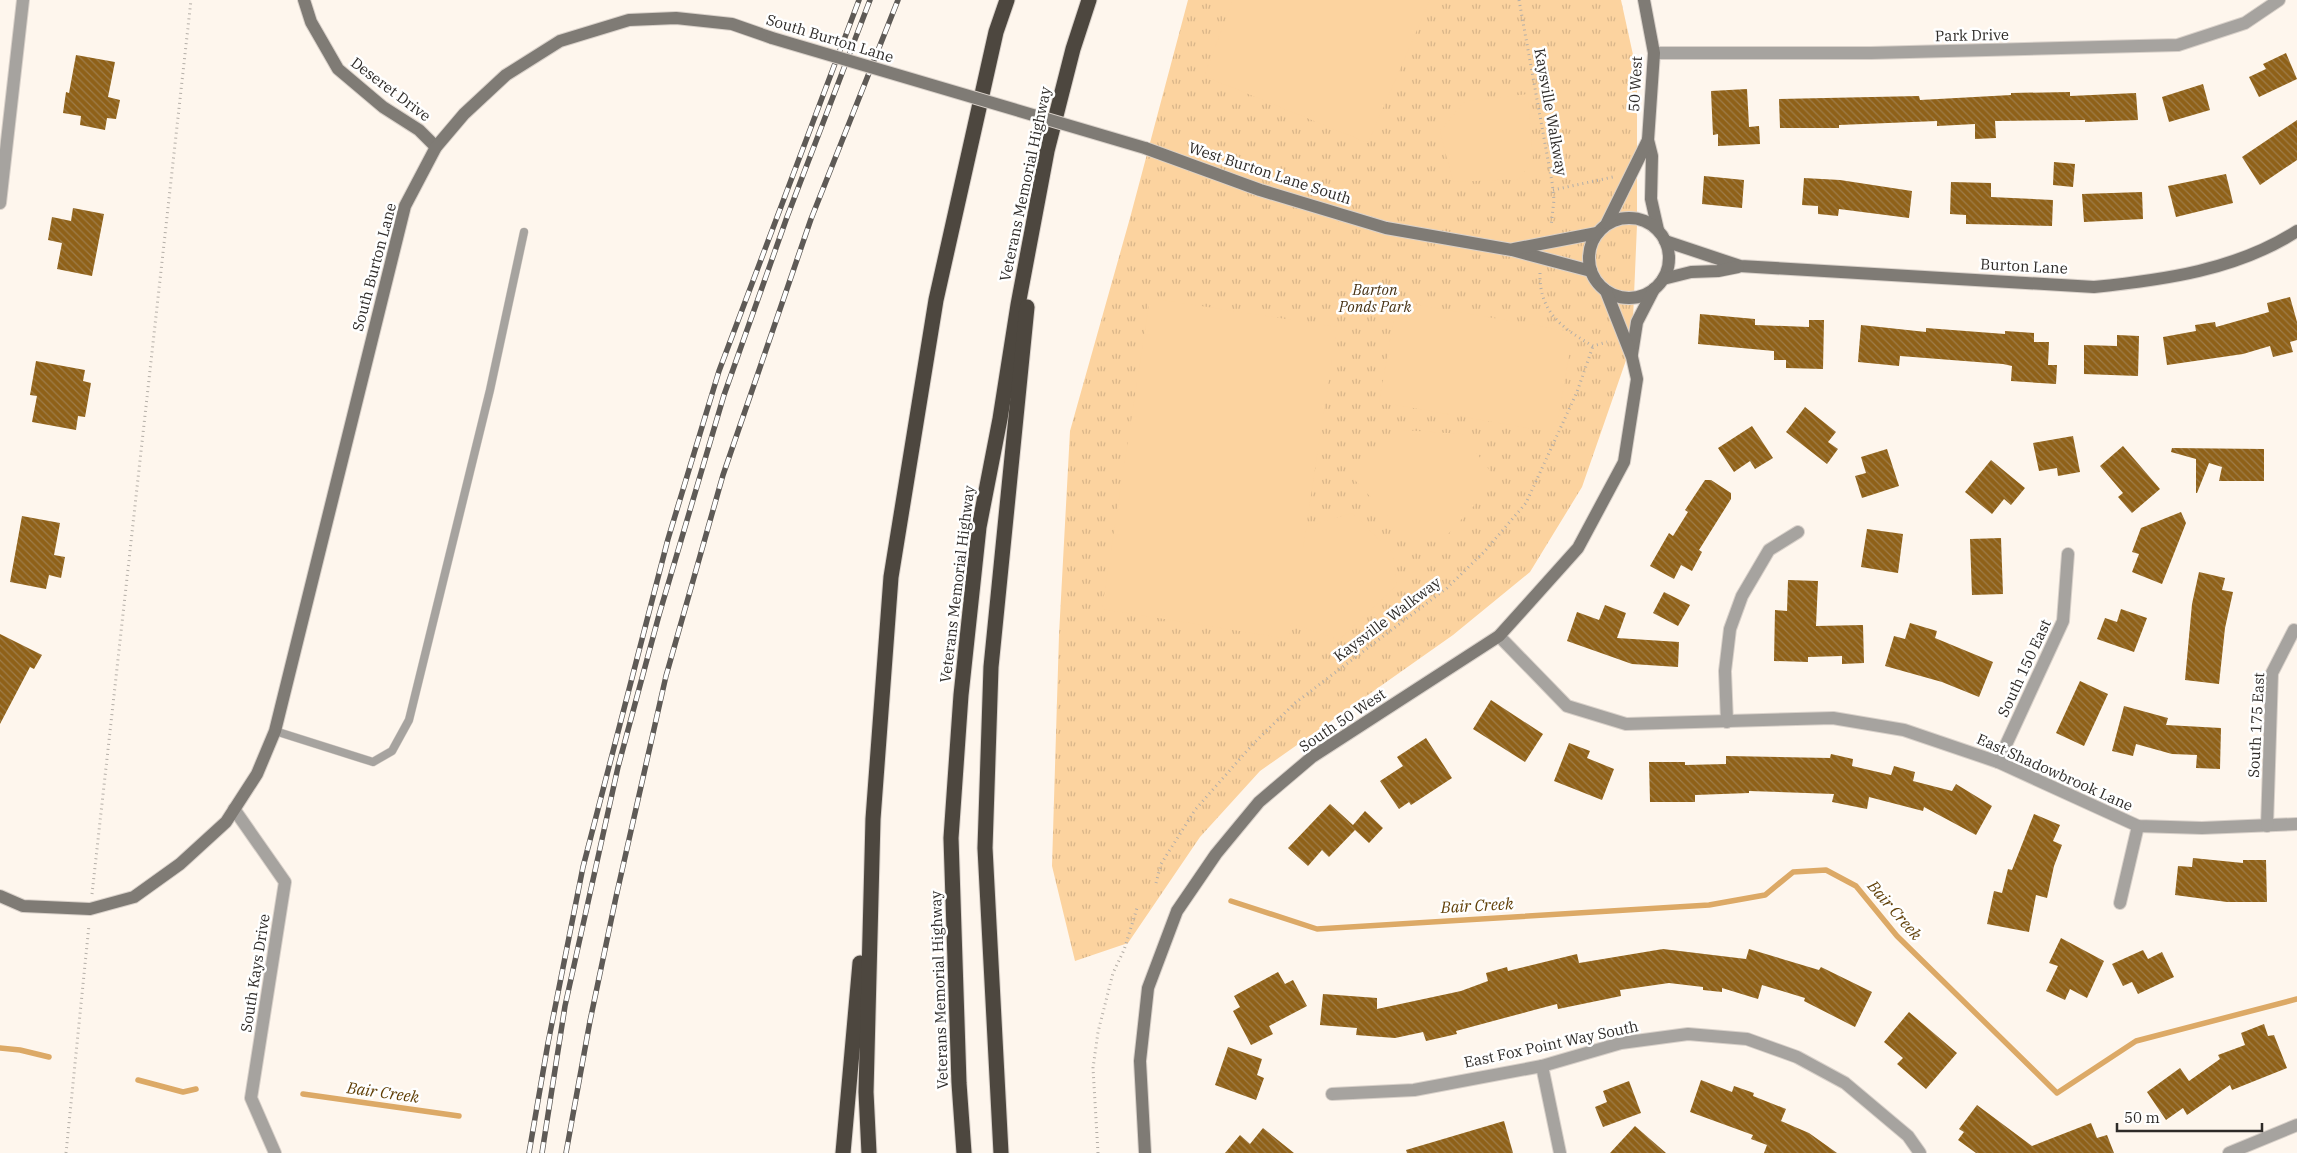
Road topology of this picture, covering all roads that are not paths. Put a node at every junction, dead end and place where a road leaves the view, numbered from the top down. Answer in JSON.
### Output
{"nodes":[{"id":1,"x":23,"y":0,"type":"edge"},
{"id":2,"x":304,"y":0,"type":"edge"},
{"id":3,"x":1007,"y":0,"type":"edge"},
{"id":4,"x":1089,"y":0,"type":"edge"},
{"id":5,"x":1644,"y":0,"type":"edge"},
{"id":6,"x":2279,"y":0,"type":"edge"},
{"id":7,"x":1654,"y":54,"type":"junction"},
{"id":8,"x":1021,"y":112,"type":"joint"},
{"id":9,"x":1648,"y":140,"type":"junction"},
{"id":10,"x":436,"y":147,"type":"junction"},
{"id":11,"x":1038,"y":198,"type":"junction"},
{"id":12,"x":0,"y":203,"type":"edge"},
{"id":13,"x":1607,"y":224,"type":"junction"},
{"id":14,"x":1658,"y":230,"type":"junction"},
{"id":15,"x":2297,"y":231,"type":"edge"},
{"id":16,"x":524,"y":232,"type":"dead end"},
{"id":17,"x":1597,"y":233,"type":"junction"},
{"id":18,"x":1665,"y":241,"type":"junction"},
{"id":19,"x":1512,"y":250,"type":"junction"},
{"id":20,"x":1740,"y":266,"type":"junction"},
{"id":21,"x":1591,"y":271,"type":"junction"},
{"id":22,"x":1659,"y":284,"type":"junction"},
{"id":23,"x":1606,"y":291,"type":"junction"},
{"id":24,"x":1632,"y":357,"type":"junction"},
{"id":25,"x":1798,"y":532,"type":"dead end"},
{"id":26,"x":2068,"y":554,"type":"dead end"},
{"id":27,"x":2294,"y":630,"type":"dead end"},
{"id":28,"x":1499,"y":636,"type":"junction"},
{"id":29,"x":1727,"y":722,"type":"junction"},
{"id":30,"x":275,"y":731,"type":"junction"},
{"id":31,"x":1998,"y":762,"type":"junction"},
{"id":32,"x":234,"y":809,"type":"junction"},
{"id":33,"x":873,"y":820,"type":"junction"},
{"id":34,"x":2297,"y":824,"type":"edge"},
{"id":35,"x":2138,"y":826,"type":"junction"},
{"id":36,"x":2267,"y":826,"type":"junction"},
{"id":37,"x":0,"y":896,"type":"edge"},
{"id":38,"x":2120,"y":903,"type":"dead end"},
{"id":39,"x":1542,"y":1066,"type":"junction"},
{"id":40,"x":1332,"y":1094,"type":"dead end"},
{"id":41,"x":2297,"y":1125,"type":"edge"},
{"id":42,"x":275,"y":1153,"type":"edge"},
{"id":43,"x":843,"y":1153,"type":"edge"},
{"id":44,"x":869,"y":1153,"type":"edge"},
{"id":45,"x":964,"y":1153,"type":"edge"},
{"id":46,"x":1001,"y":1153,"type":"edge"},
{"id":47,"x":1145,"y":1153,"type":"edge"},
{"id":48,"x":1560,"y":1153,"type":"edge"},
{"id":49,"x":1920,"y":1153,"type":"edge"},
{"id":50,"x":2229,"y":1153,"type":"edge"}],
"edges":[{"from":1,"to":12,"type":"street"},
{"from":2,"to":10,"type":"street","name":"Deseret Drive"},
{"from":3,"to":33,"type":"highway"},
{"from":4,"to":11,"type":"highway","name":"Veterans Memorial Highway"},
{"from":5,"to":7,"type":"street","name":"50 West"},
{"from":6,"to":7,"type":"street","name":"Park Drive"},
{"from":7,"to":9,"type":"street","name":"50 West"},
{"from":8,"to":10,"type":"street","name":"South Burton Lane","bridge":true},
{"from":8,"to":19,"type":"street","name":"West Burton Lane South","bridge":true},
{"from":9,"to":13,"type":"street","name":"50 West"},
{"from":9,"to":14,"type":"street","name":"50 West"},
{"from":10,"to":30,"type":"street","name":"South Burton Lane"},
{"from":11,"to":45,"type":"highway","name":"Veterans Memorial Highway"},
{"from":11,"to":46,"type":"highway"},
{"from":13,"to":14,"type":"street"},
{"from":13,"to":17,"type":"street"},
{"from":14,"to":18,"type":"street"},
{"from":15,"to":20,"type":"street","name":"Burton Lane"},
{"from":16,"to":30,"type":"lane"},
{"from":17,"to":19,"type":"street","name":"West Burton Lane South"},
{"from":17,"to":21,"type":"street"},
{"from":18,"to":20,"type":"street","name":"Burton Lane"},
{"from":18,"to":22,"type":"street"},
{"from":19,"to":21,"type":"street","name":"West Burton Lane South"},
{"from":20,"to":22,"type":"street","name":"Burton Lane"},
{"from":21,"to":23,"type":"street"},
{"from":22,"to":23,"type":"street"},
{"from":22,"to":24,"type":"street","name":"South 50 West"},
{"from":23,"to":24,"type":"street","name":"South 50 West"},
{"from":24,"to":28,"type":"street","name":"South 50 West"},
{"from":25,"to":29,"type":"street"},
{"from":26,"to":31,"type":"street","name":"South 150 East"},
{"from":27,"to":36,"type":"street","name":"South 175 East"},
{"from":28,"to":29,"type":"street","name":"East Shadowbrook Lane"},
{"from":28,"to":47,"type":"street","name":"South 50 West"},
{"from":29,"to":31,"type":"street","name":"East Shadowbrook Lane"},
{"from":30,"to":32,"type":"street","name":"South Burton Lane"},
{"from":31,"to":35,"type":"street","name":"East Shadowbrook Lane"},
{"from":32,"to":37,"type":"street","name":"South Burton Lane"},
{"from":32,"to":42,"type":"street","name":"South Kays Drive"},
{"from":33,"to":43,"type":"highway"},
{"from":33,"to":44,"type":"highway"},
{"from":34,"to":36,"type":"street","name":"East Shadowbrook Lane"},
{"from":35,"to":36,"type":"street","name":"East Shadowbrook Lane"},
{"from":35,"to":38,"type":"street"},
{"from":39,"to":40,"type":"street","name":"East Fox Point Way South"},
{"from":39,"to":48,"type":"street"},
{"from":39,"to":49,"type":"street","name":"East Fox Point Way South"},
{"from":41,"to":50,"type":"street"}]}
